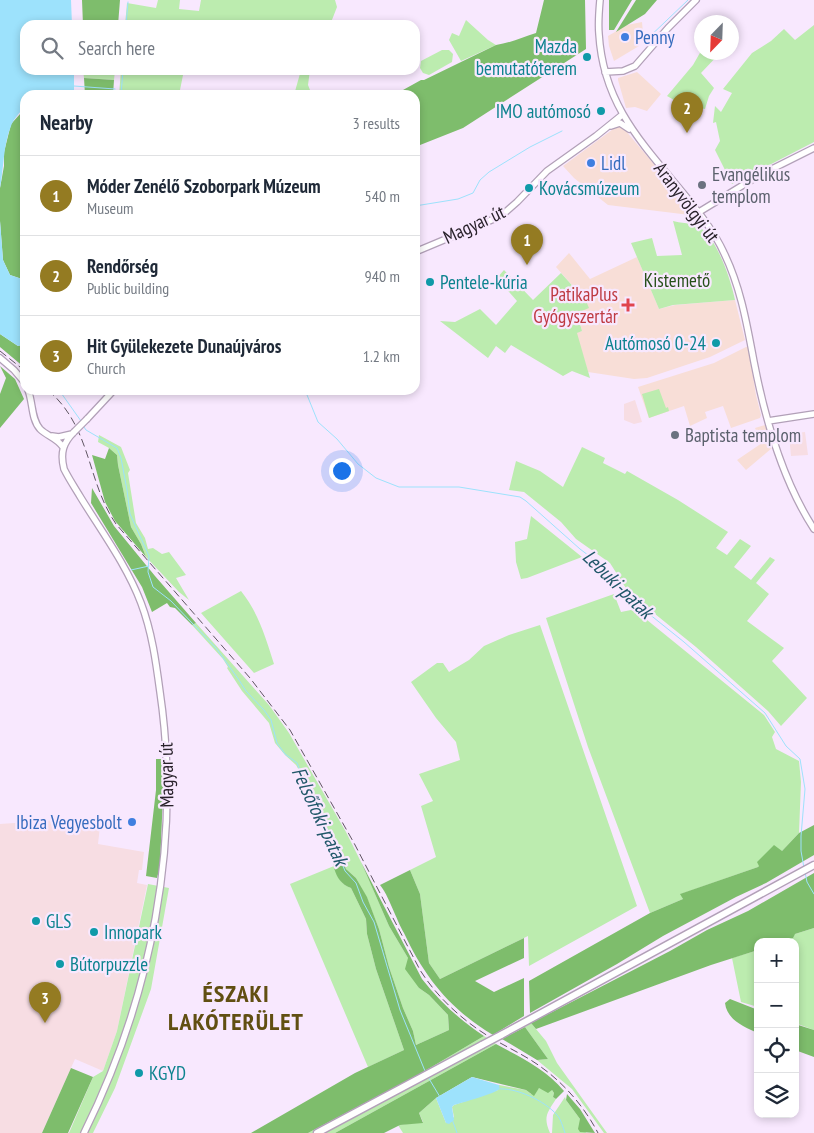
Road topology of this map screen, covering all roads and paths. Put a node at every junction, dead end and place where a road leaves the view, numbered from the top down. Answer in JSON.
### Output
{"nodes":[{"id":1,"x":600,"y":0,"type":"edge"},
{"id":2,"x":696,"y":0,"type":"edge"},
{"id":3,"x":605,"y":72,"type":"junction"},
{"id":4,"x":614,"y":72,"type":"junction"},
{"id":5,"x":607,"y":79,"type":"junction"},
{"id":6,"x":614,"y":99,"type":"junction"},
{"id":7,"x":622,"y":115,"type":"junction"},
{"id":8,"x":607,"y":128,"type":"junction"},
{"id":9,"x":634,"y":133,"type":"junction"},
{"id":10,"x":814,"y":148,"type":"edge"},
{"id":11,"x":699,"y":212,"type":"junction"},
{"id":12,"x":420,"y":250,"type":"edge"},
{"id":13,"x":0,"y":358,"type":"edge"},
{"id":14,"x":20,"y":377,"type":"edge"},
{"id":15,"x":29,"y":395,"type":"edge"},
{"id":16,"x":109,"y":395,"type":"edge"},
{"id":17,"x":814,"y":414,"type":"edge"},
{"id":18,"x":768,"y":421,"type":"junction"},
{"id":19,"x":73,"y":433,"type":"junction"},
{"id":20,"x":58,"y":439,"type":"junction"},
{"id":21,"x":64,"y":444,"type":"junction"},
{"id":22,"x":814,"y":528,"type":"edge"},
{"id":23,"x":814,"y":865,"type":"edge"},
{"id":24,"x":84,"y":1133,"type":"edge"},
{"id":25,"x":317,"y":1133,"type":"edge"}],
"edges":[{"from":1,"to":3,"type":"street","name":"Aranyvölgyi út"},
{"from":2,"to":4,"type":"street"},
{"from":3,"to":4,"type":"street"},
{"from":3,"to":5,"type":"street","name":"Aranyvölgyi út"},
{"from":4,"to":5,"type":"street"},
{"from":5,"to":6,"type":"street","name":"Aranyvölgyi út"},
{"from":6,"to":7,"type":"street","name":"Aranyvölgyi út"},
{"from":6,"to":8,"type":"street"},
{"from":7,"to":8,"type":"street","name":"Magyar út"},
{"from":7,"to":9,"type":"street","name":"Aranyvölgyi út"},
{"from":8,"to":9,"type":"street"},
{"from":8,"to":12,"type":"street","name":"Magyar út"},
{"from":9,"to":11,"type":"street","name":"Aranyvölgyi út"},
{"from":10,"to":11,"type":"street"},
{"from":11,"to":18,"type":"street","name":"Aranyvölgyi út"},
{"from":13,"to":14,"type":"street"},
{"from":15,"to":20,"type":"street"},
{"from":16,"to":19,"type":"street","bridge":true},
{"from":17,"to":18,"type":"street"},
{"from":18,"to":22,"type":"street","name":"Aranyvölgyi út"},
{"from":19,"to":20,"type":"street"},
{"from":19,"to":21,"type":"street"},
{"from":20,"to":21,"type":"street"},
{"from":21,"to":24,"type":"street","name":"Magyar út"},
{"from":23,"to":25,"type":"main road","bridge":true}]}
